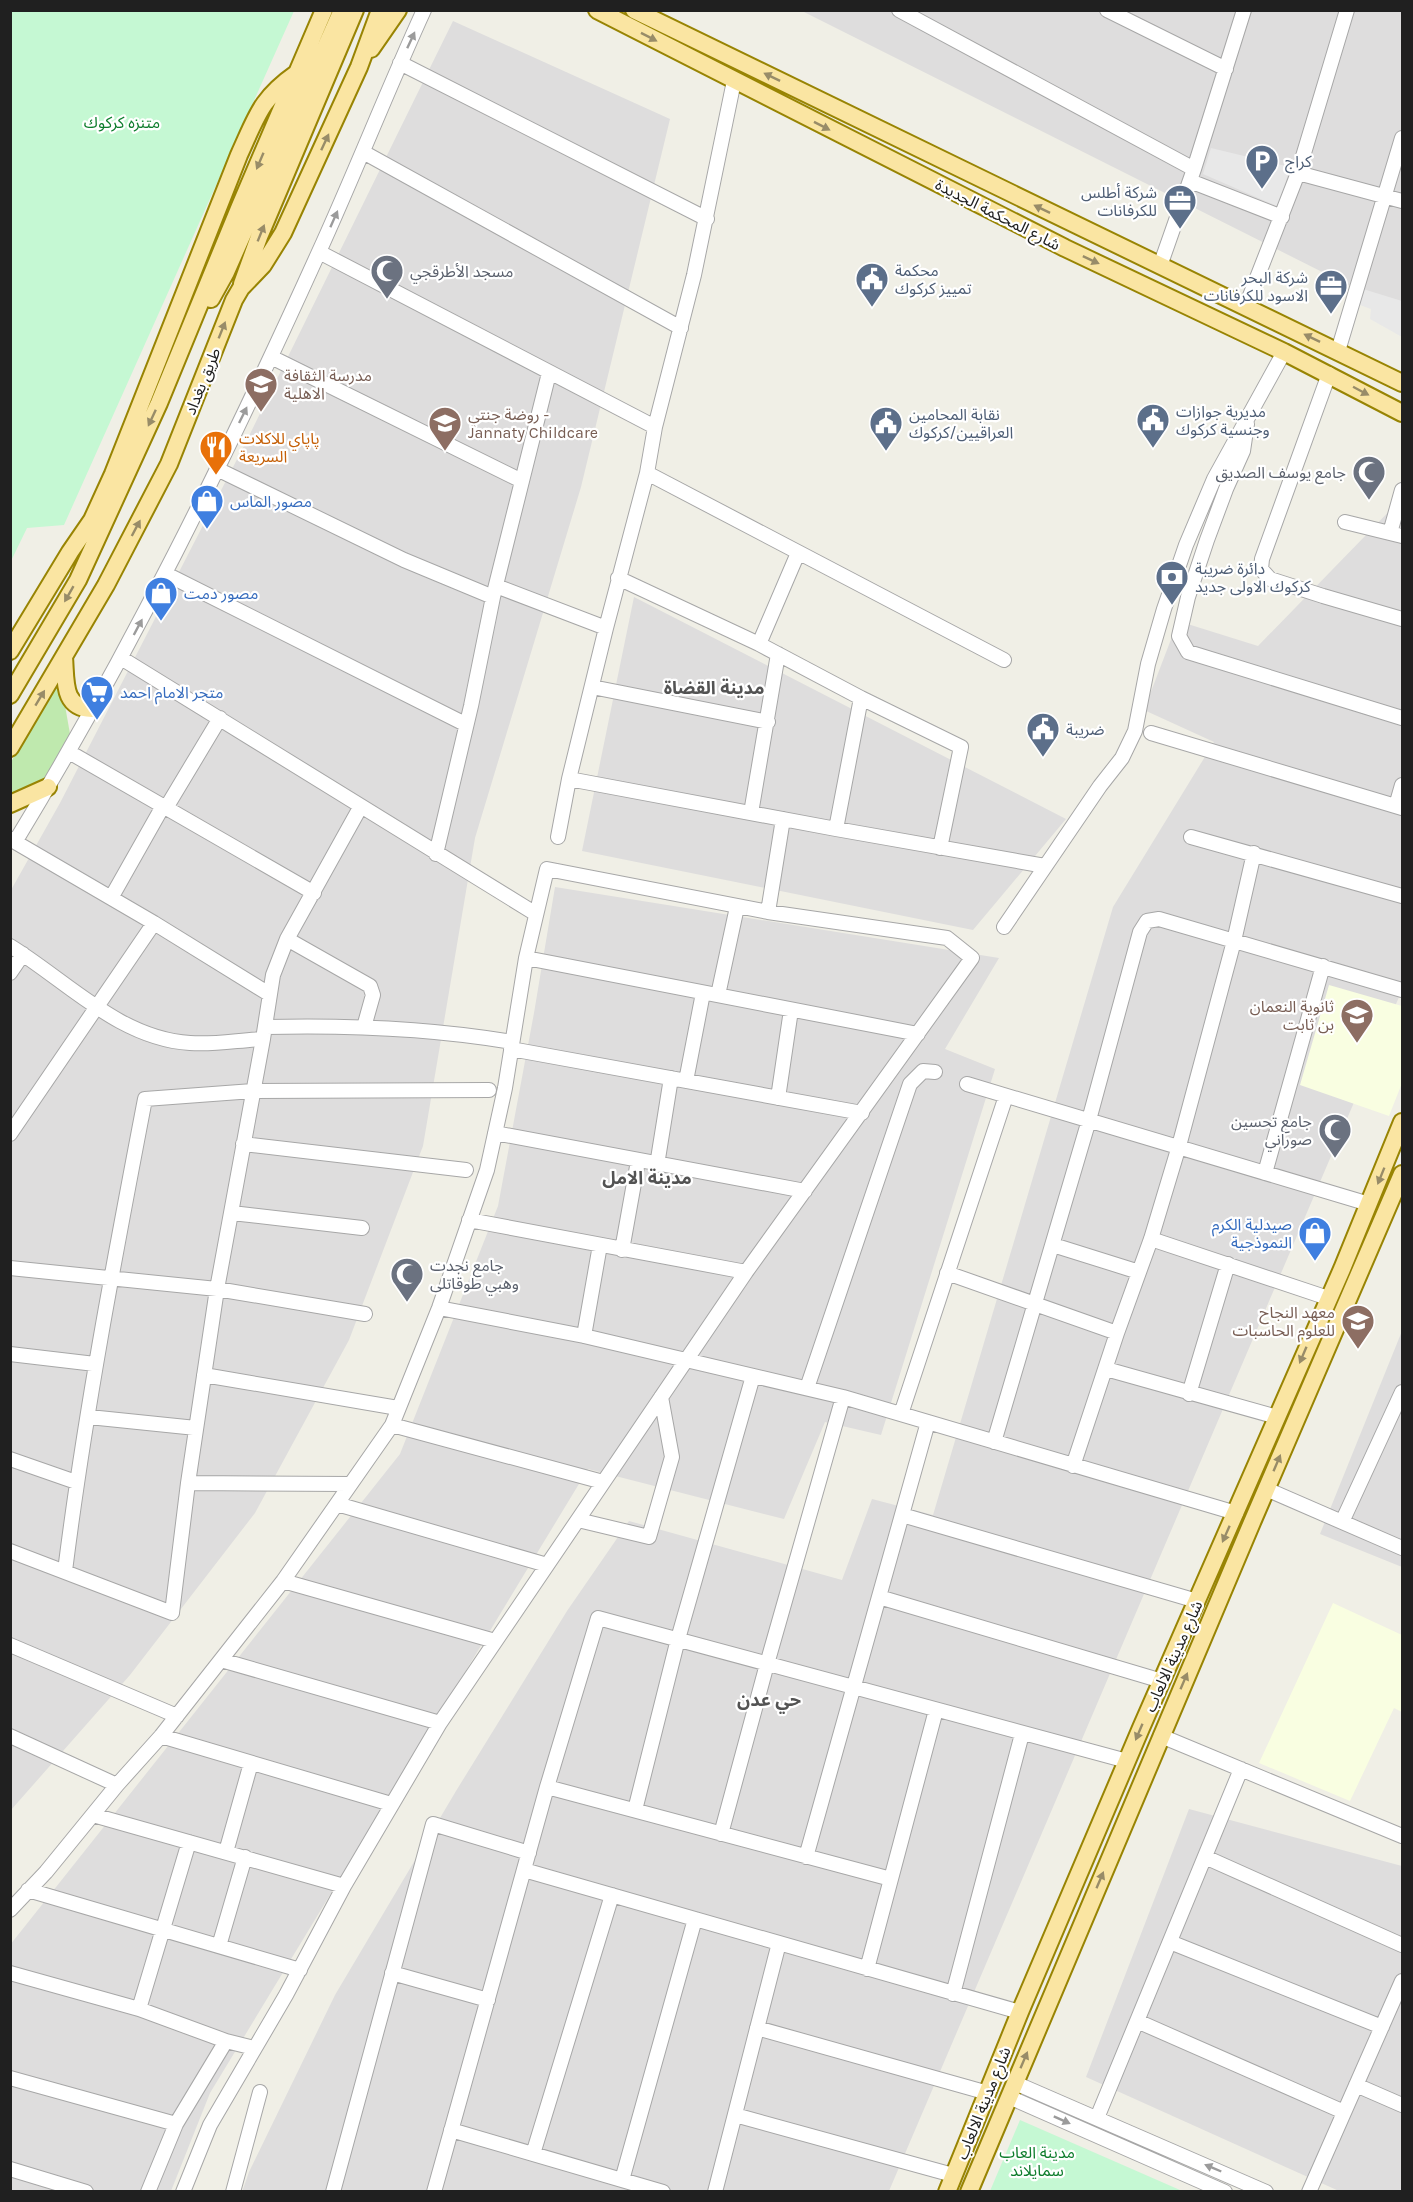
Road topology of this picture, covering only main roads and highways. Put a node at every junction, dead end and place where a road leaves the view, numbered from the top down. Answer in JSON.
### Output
{"nodes":[{"id":1,"x":324,"y":10,"type":"edge"},
{"id":2,"x":342,"y":10,"type":"edge"},
{"id":3,"x":355,"y":10,"type":"edge"},
{"id":4,"x":380,"y":10,"type":"edge"},
{"id":5,"x":398,"y":10,"type":"edge"},
{"id":6,"x":597,"y":10,"type":"edge"},
{"id":7,"x":637,"y":11,"type":"edge"},
{"id":8,"x":359,"y":67,"type":"junction"},
{"id":9,"x":297,"y":73,"type":"junction"},
{"id":10,"x":241,"y":288,"type":"junction"},
{"id":11,"x":194,"y":318,"type":"junction"},
{"id":12,"x":149,"y":380,"type":"junction"},
{"id":13,"x":168,"y":381,"type":"junction"},
{"id":14,"x":1402,"y":382,"type":"edge"},
{"id":15,"x":1402,"y":413,"type":"edge"},
{"id":16,"x":10,"y":651,"type":"edge"},
{"id":17,"x":64,"y":657,"type":"junction"},
{"id":18,"x":10,"y":695,"type":"edge"},
{"id":19,"x":92,"y":709,"type":"road end"},
{"id":20,"x":10,"y":748,"type":"edge"},
{"id":21,"x":48,"y":787,"type":"road end"},
{"id":22,"x":10,"y":804,"type":"edge"},
{"id":23,"x":1402,"y":1122,"type":"edge"},
{"id":24,"x":1401,"y":1180,"type":"edge"},
{"id":25,"x":1100,"y":1825,"type":"junction"},
{"id":26,"x":1120,"y":1833,"type":"junction"},
{"id":27,"x":947,"y":2192,"type":"edge"},
{"id":28,"x":969,"y":2192,"type":"edge"}],
"edges":[{"from":1,"to":9,"type":"main road","name":"طريق بغداد"},
{"from":2,"to":11,"type":"main road"},
{"from":10,"to":3,"type":"main road","one_way":true},
{"from":4,"to":8,"type":"main road","name":"طريق بغداد"},
{"from":5,"to":8,"type":"main road"},
{"from":6,"to":15,"type":"main road","name":"شارع المحكمة الجديدة","one_way":true},
{"from":14,"to":7,"type":"main road","name":"شارع المحكمة الجديدة","one_way":true},
{"from":10,"to":8,"type":"main road","name":"طريق بغداد","one_way":true},
{"from":9,"to":11,"type":"main road","name":"طريق بغداد","one_way":true},
{"from":9,"to":12,"type":"main road"},
{"from":17,"to":10,"type":"main road","name":"طريق بغداد","one_way":true},
{"from":11,"to":13,"type":"main road","name":"طريق بغداد"},
{"from":12,"to":13,"type":"main road"},
{"from":12,"to":16,"type":"main road"},
{"from":13,"to":18,"type":"main road","name":"طريق بغداد","one_way":true},
{"from":17,"to":19,"type":"main road"},
{"from":20,"to":17,"type":"main road","name":"طريق بغداد","one_way":true},
{"from":21,"to":22,"type":"main road"},
{"from":23,"to":25,"type":"main road","name":"شارع مدينة الالعاب","one_way":true},
{"from":26,"to":24,"type":"main road","name":"شارع مدينة الالعاب","one_way":true},
{"from":25,"to":26,"type":"main road"},
{"from":25,"to":27,"type":"main road","name":"شارع مدينة الالعاب"},
{"from":28,"to":26,"type":"main road","name":"شارع مدينة الالعاب","one_way":true}]}
